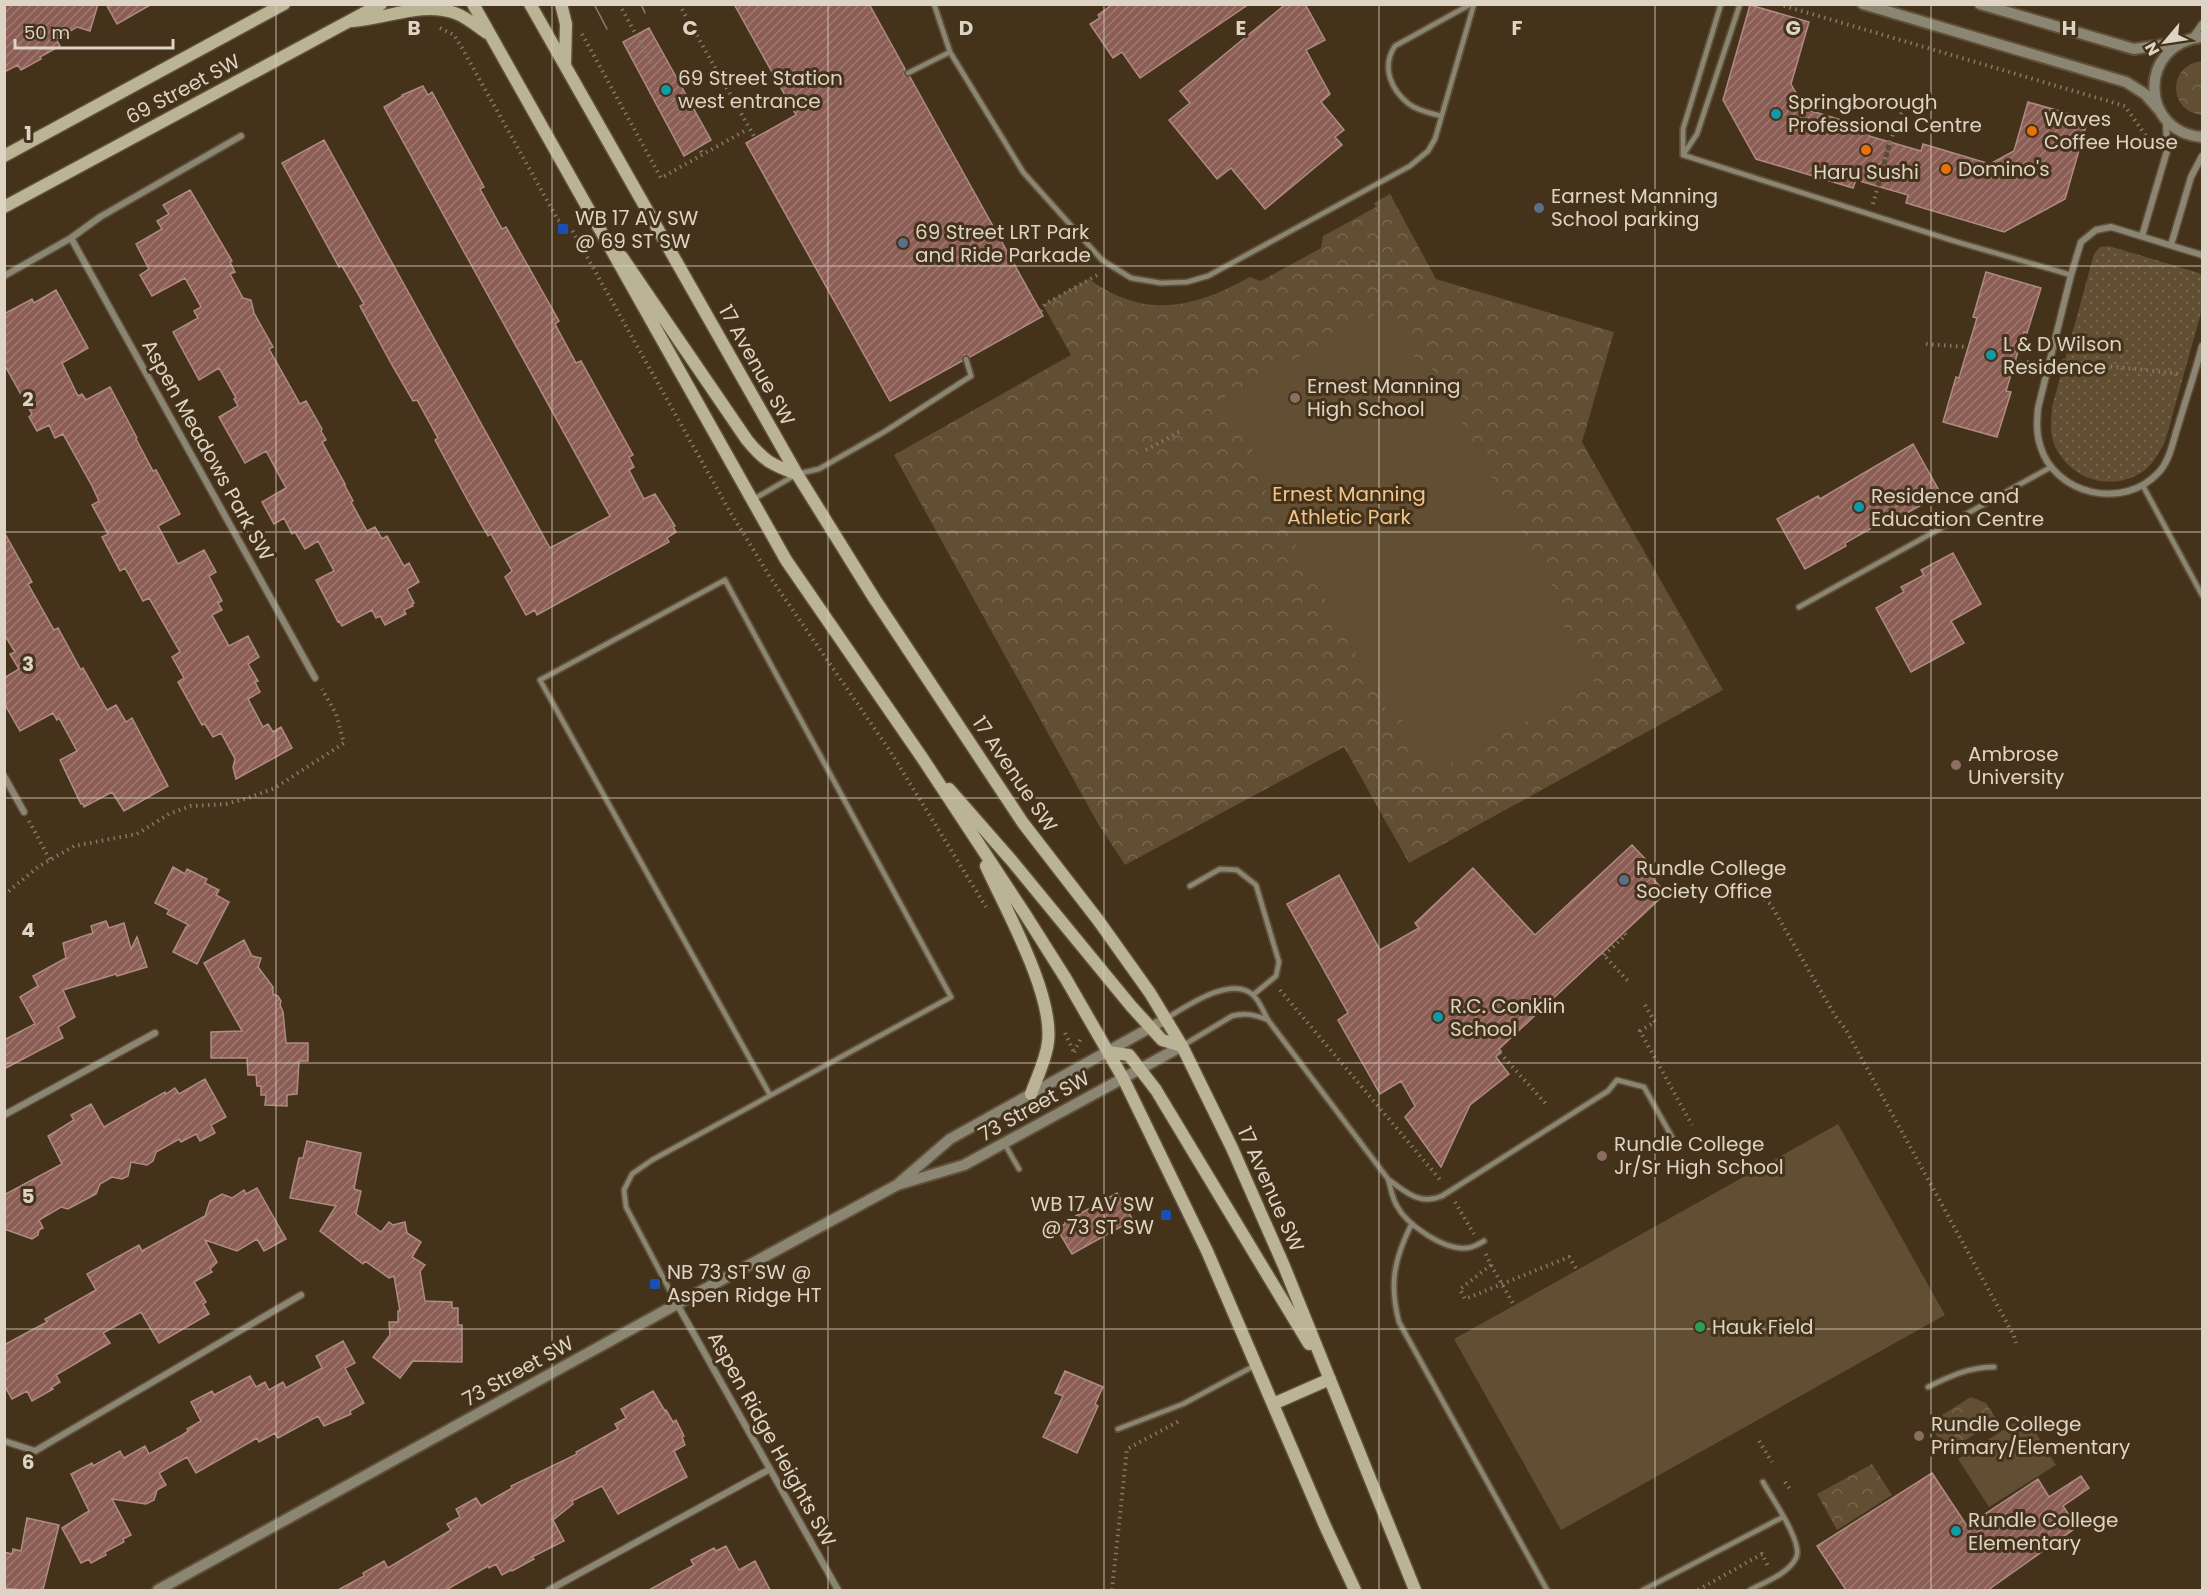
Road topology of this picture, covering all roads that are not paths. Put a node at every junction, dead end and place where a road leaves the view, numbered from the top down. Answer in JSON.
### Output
{"nodes":[{"id":1,"x":284,"y":4,"type":"edge"},
{"id":2,"x":381,"y":4,"type":"edge"},
{"id":3,"x":473,"y":4,"type":"edge"},
{"id":4,"x":530,"y":4,"type":"edge"},
{"id":5,"x":561,"y":4,"type":"edge"},
{"id":6,"x":934,"y":4,"type":"edge"},
{"id":7,"x":1472,"y":4,"type":"edge"},
{"id":8,"x":1721,"y":4,"type":"edge"},
{"id":9,"x":1740,"y":4,"type":"edge"},
{"id":10,"x":1863,"y":4,"type":"edge"},
{"id":11,"x":1980,"y":4,"type":"edge"},
{"id":12,"x":349,"y":21,"type":"junction"},
{"id":13,"x":2202,"y":24,"type":"edge"},
{"id":14,"x":488,"y":33,"type":"junction"},
{"id":15,"x":2192,"y":39,"type":"edge"},
{"id":16,"x":950,"y":52,"type":"junction"},
{"id":17,"x":565,"y":65,"type":"junction"},
{"id":18,"x":908,"y":73,"type":"dead end"},
{"id":19,"x":2163,"y":115,"type":"junction"},
{"id":20,"x":1441,"y":116,"type":"junction"},
{"id":21,"x":241,"y":136,"type":"dead end"},
{"id":22,"x":2202,"y":137,"type":"edge"},
{"id":23,"x":1683,"y":155,"type":"junction"},
{"id":24,"x":4,"y":156,"type":"edge"},
{"id":25,"x":2202,"y":156,"type":"edge"},
{"id":26,"x":571,"y":180,"type":"junction"},
{"id":27,"x":4,"y":207,"type":"edge"},
{"id":28,"x":2142,"y":236,"type":"junction"},
{"id":29,"x":71,"y":238,"type":"junction"},
{"id":30,"x":2171,"y":245,"type":"junction"},
{"id":31,"x":2202,"y":255,"type":"edge"},
{"id":32,"x":2071,"y":275,"type":"junction"},
{"id":33,"x":4,"y":276,"type":"edge"},
{"id":34,"x":2202,"y":346,"type":"edge"},
{"id":35,"x":966,"y":359,"type":"dead end"},
{"id":36,"x":2051,"y":467,"type":"junction"},
{"id":37,"x":797,"y":474,"type":"junction"},
{"id":38,"x":2143,"y":486,"type":"junction"},
{"id":39,"x":751,"y":501,"type":"junction"},
{"id":40,"x":2202,"y":595,"type":"edge"},
{"id":41,"x":1799,"y":607,"type":"dead end"},
{"id":42,"x":315,"y":678,"type":"road end"},
{"id":43,"x":923,"y":759,"type":"junction"},
{"id":44,"x":4,"y":776,"type":"edge"},
{"id":45,"x":24,"y":812,"type":"road end"},
{"id":46,"x":972,"y":835,"type":"junction"},
{"id":47,"x":1190,"y":886,"type":"dead end"},
{"id":48,"x":1253,"y":995,"type":"junction"},
{"id":49,"x":1166,"y":1018,"type":"junction"},
{"id":50,"x":1268,"y":1020,"type":"junction"},
{"id":51,"x":1151,"y":1028,"type":"junction"},
{"id":52,"x":155,"y":1033,"type":"dead end"},
{"id":53,"x":1182,"y":1046,"type":"junction"},
{"id":54,"x":1108,"y":1052,"type":"junction"},
{"id":55,"x":1140,"y":1069,"type":"junction"},
{"id":56,"x":1123,"y":1078,"type":"junction"},
{"id":57,"x":1031,"y":1094,"type":"junction"},
{"id":58,"x":770,"y":1095,"type":"junction"},
{"id":59,"x":4,"y":1114,"type":"edge"},
{"id":60,"x":1672,"y":1137,"type":"dead end"},
{"id":61,"x":1004,"y":1143,"type":"junction"},
{"id":62,"x":1019,"y":1169,"type":"dead end"},
{"id":63,"x":1388,"y":1179,"type":"junction"},
{"id":64,"x":897,"y":1185,"type":"junction"},
{"id":65,"x":1411,"y":1225,"type":"junction"},
{"id":66,"x":1484,"y":1241,"type":"dead end"},
{"id":67,"x":302,"y":1295,"type":"dead end"},
{"id":68,"x":677,"y":1304,"type":"junction"},
{"id":69,"x":1257,"y":1365,"type":"junction"},
{"id":70,"x":1994,"y":1367,"type":"dead end"},
{"id":71,"x":1330,"y":1379,"type":"junction"},
{"id":72,"x":1928,"y":1388,"type":"dead end"},
{"id":73,"x":1273,"y":1404,"type":"junction"},
{"id":74,"x":1118,"y":1429,"type":"dead end"},
{"id":75,"x":4,"y":1441,"type":"edge"},
{"id":76,"x":770,"y":1469,"type":"junction"},
{"id":77,"x":1763,"y":1482,"type":"dead end"},
{"id":78,"x":1783,"y":1517,"type":"junction"},
{"id":79,"x":158,"y":1590,"type":"edge"},
{"id":80,"x":549,"y":1590,"type":"edge"},
{"id":81,"x":838,"y":1590,"type":"edge"},
{"id":82,"x":1355,"y":1590,"type":"edge"},
{"id":83,"x":1415,"y":1590,"type":"edge"},
{"id":84,"x":1547,"y":1590,"type":"edge"},
{"id":85,"x":1643,"y":1590,"type":"edge"},
{"id":86,"x":1750,"y":1590,"type":"edge"}],
"edges":[{"from":1,"to":24,"type":"main road","name":"69 Street SW"},
{"from":2,"to":12,"type":"main road","name":"69 Street SW"},
{"from":3,"to":14,"type":"main road"},
{"from":4,"to":17,"type":"main road","name":"17 Avenue SW"},
{"from":5,"to":17,"type":"main road"},
{"from":6,"to":16,"type":"lane"},
{"from":7,"to":20,"type":"lane"},
{"from":7,"to":20,"type":"lane"},
{"from":8,"to":23,"type":"lane"},
{"from":9,"to":23,"type":"lane"},
{"from":10,"to":19,"type":"street"},
{"from":11,"to":15,"type":"street"},
{"from":12,"to":14,"type":"main road"},
{"from":12,"to":27,"type":"main road","name":"69 Street SW"},
{"from":13,"to":15,"type":"street"},
{"from":14,"to":26,"type":"main road"},
{"from":15,"to":19,"type":"street"},
{"from":16,"to":18,"type":"lane"},
{"from":16,"to":20,"type":"lane"},
{"from":17,"to":37,"type":"main road","name":"17 Avenue SW"},
{"from":19,"to":22,"type":"street"},
{"from":19,"to":28,"type":"street"},
{"from":21,"to":29,"type":"street"},
{"from":23,"to":32,"type":"lane"},
{"from":25,"to":30,"type":"street"},
{"from":26,"to":37,"type":"main road"},
{"from":26,"to":39,"type":"main road"},
{"from":28,"to":30,"type":"street"},
{"from":28,"to":32,"type":"street"},
{"from":29,"to":33,"type":"street"},
{"from":29,"to":42,"type":"street","name":"Aspen Meadows Park SW"},
{"from":30,"to":31,"type":"street"},
{"from":32,"to":36,"type":"street"},
{"from":34,"to":38,"type":"street"},
{"from":35,"to":37,"type":"lane"},
{"from":36,"to":38,"type":"street"},
{"from":36,"to":41,"type":"lane"},
{"from":37,"to":39,"type":"lane"},
{"from":37,"to":49,"type":"main road","name":"17 Avenue SW"},
{"from":38,"to":40,"type":"lane"},
{"from":39,"to":43,"type":"main road"},
{"from":43,"to":46,"type":"main road"},
{"from":43,"to":51,"type":"main road"},
{"from":44,"to":45,"type":"street"},
{"from":46,"to":54,"type":"main road"},
{"from":46,"to":57,"type":"main road"},
{"from":47,"to":48,"type":"lane"},
{"from":48,"to":49,"type":"lane"},
{"from":48,"to":50,"type":"lane"},
{"from":49,"to":51,"type":"street","name":"73 Street SW"},
{"from":49,"to":53,"type":"main road","name":"17 Avenue SW"},
{"from":50,"to":53,"type":"lane"},
{"from":50,"to":63,"type":"lane"},
{"from":51,"to":53,"type":"main road"},
{"from":51,"to":54,"type":"street","name":"73 Street SW"},
{"from":52,"to":59,"type":"street"},
{"from":53,"to":55,"type":"street","name":"73 Street SW"},
{"from":53,"to":71,"type":"main road","name":"17 Avenue SW"},
{"from":54,"to":55,"type":"main road"},
{"from":54,"to":56,"type":"main road"},
{"from":54,"to":57,"type":"street","name":"73 Street SW"},
{"from":55,"to":56,"type":"street","name":"73 Street SW"},
{"from":55,"to":71,"type":"main road"},
{"from":56,"to":61,"type":"street","name":"73 Street SW"},
{"from":56,"to":69,"type":"main road"},
{"from":57,"to":64,"type":"street","name":"73 Street SW"},
{"from":58,"to":58,"type":"lane"},
{"from":58,"to":68,"type":"lane"},
{"from":60,"to":63,"type":"lane"},
{"from":61,"to":62,"type":"lane"},
{"from":61,"to":64,"type":"street","name":"73 Street SW"},
{"from":63,"to":65,"type":"lane"},
{"from":64,"to":68,"type":"street","name":"73 Street SW"},
{"from":65,"to":66,"type":"lane"},
{"from":65,"to":84,"type":"lane"},
{"from":67,"to":75,"type":"street"},
{"from":68,"to":76,"type":"street","name":"Aspen Ridge Heights SW"},
{"from":68,"to":79,"type":"street","name":"73 Street SW"},
{"from":69,"to":73,"type":"main road"},
{"from":69,"to":74,"type":"lane"},
{"from":70,"to":72,"type":"lane"},
{"from":71,"to":73,"type":"main road"},
{"from":71,"to":83,"type":"main road","name":"17 Avenue SW"},
{"from":73,"to":82,"type":"main road"},
{"from":76,"to":80,"type":"street"},
{"from":76,"to":81,"type":"street","name":"Aspen Ridge Heights SW"},
{"from":77,"to":78,"type":"lane"},
{"from":78,"to":85,"type":"lane"},
{"from":78,"to":86,"type":"lane"}]}
